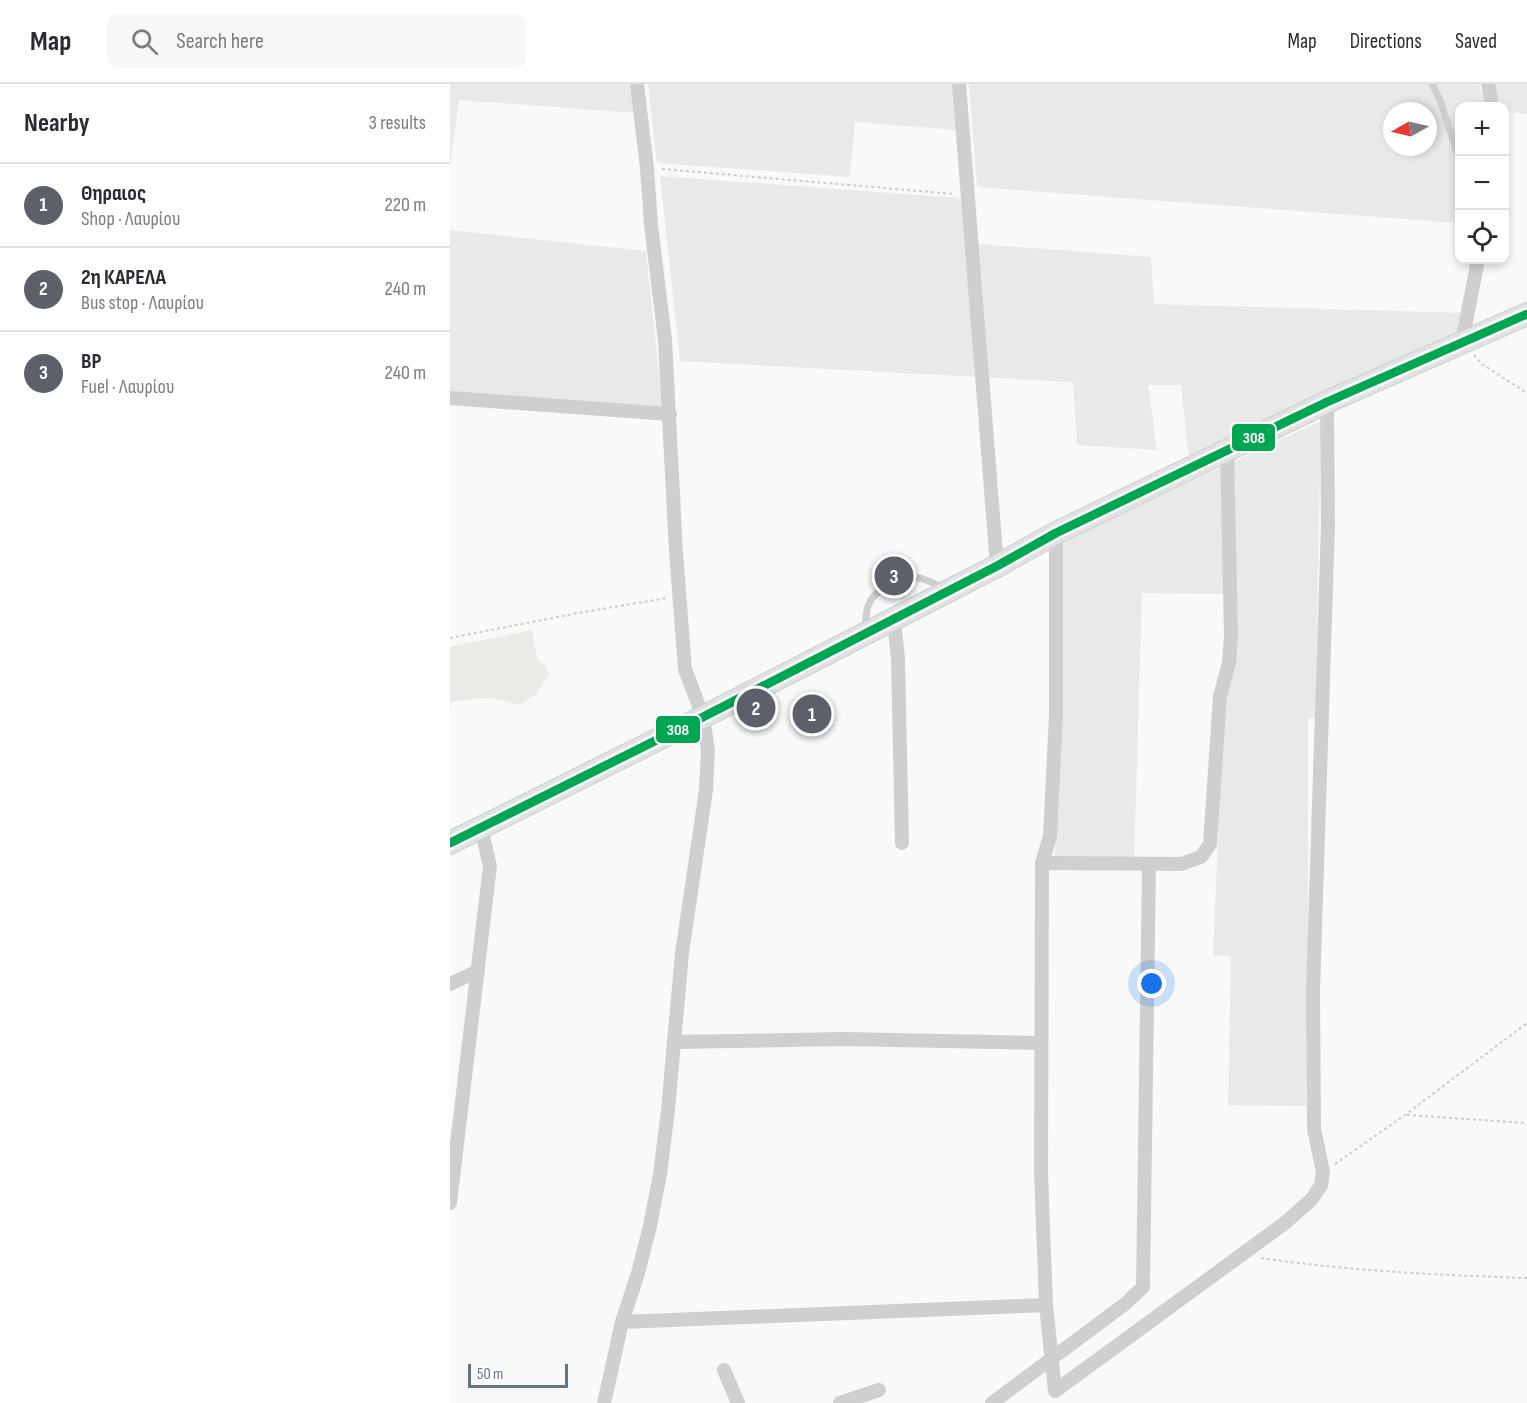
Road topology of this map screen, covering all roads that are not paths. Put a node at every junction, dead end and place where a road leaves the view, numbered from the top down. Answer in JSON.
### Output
{"nodes":[{"id":1,"x":637,"y":84,"type":"edge"},
{"id":2,"x":959,"y":84,"type":"edge"},
{"id":3,"x":1432,"y":84,"type":"edge"},
{"id":4,"x":1488,"y":84,"type":"edge"},
{"id":5,"x":1491,"y":102,"type":"edge"},
{"id":6,"x":1458,"y":156,"type":"edge"},
{"id":7,"x":1477,"y":264,"type":"edge"},
{"id":8,"x":1527,"y":314,"type":"edge"},
{"id":9,"x":1462,"y":342,"type":"junction"},
{"id":10,"x":450,"y":398,"type":"edge"},
{"id":11,"x":1327,"y":402,"type":"junction"},
{"id":12,"x":670,"y":414,"type":"junction"},
{"id":13,"x":1227,"y":450,"type":"junction"},
{"id":14,"x":1056,"y":533,"type":"junction"},
{"id":15,"x":997,"y":566,"type":"junction"},
{"id":16,"x":900,"y":581,"type":"dead end"},
{"id":17,"x":885,"y":588,"type":"dead end"},
{"id":18,"x":949,"y":591,"type":"junction"},
{"id":19,"x":894,"y":620,"type":"junction"},
{"id":20,"x":866,"y":634,"type":"junction"},
{"id":21,"x":703,"y":717,"type":"junction"},
{"id":22,"x":481,"y":828,"type":"junction"},
{"id":23,"x":450,"y":843,"type":"edge"},
{"id":24,"x":902,"y":843,"type":"dead end"},
{"id":25,"x":1042,"y":862,"type":"junction"},
{"id":26,"x":1149,"y":865,"type":"junction"},
{"id":27,"x":478,"y":971,"type":"junction"},
{"id":28,"x":450,"y":984,"type":"edge"},
{"id":29,"x":674,"y":1042,"type":"junction"},
{"id":30,"x":1040,"y":1043,"type":"junction"},
{"id":31,"x":455,"y":1136,"type":"edge"},
{"id":32,"x":450,"y":1203,"type":"edge"},
{"id":33,"x":1046,"y":1305,"type":"junction"},
{"id":34,"x":622,"y":1322,"type":"junction"},
{"id":35,"x":1053,"y":1356,"type":"junction"},
{"id":36,"x":723,"y":1370,"type":"dead end"},
{"id":37,"x":879,"y":1390,"type":"dead end"},
{"id":38,"x":1055,"y":1397,"type":"edge"},
{"id":39,"x":604,"y":1403,"type":"edge"},
{"id":40,"x":738,"y":1403,"type":"edge"},
{"id":41,"x":840,"y":1403,"type":"edge"},
{"id":42,"x":992,"y":1403,"type":"edge"}],
"edges":[{"from":1,"to":12,"type":"street"},
{"from":2,"to":15,"type":"street"},
{"from":3,"to":6,"type":"lane"},
{"from":4,"to":5,"type":"street"},
{"from":7,"to":9,"type":"street"},
{"from":8,"to":9,"type":"main road"},
{"from":9,"to":11,"type":"main road"},
{"from":10,"to":12,"type":"street"},
{"from":11,"to":13,"type":"main road"},
{"from":11,"to":38,"type":"street"},
{"from":12,"to":21,"type":"street"},
{"from":13,"to":14,"type":"main road"},
{"from":13,"to":26,"type":"street"},
{"from":14,"to":15,"type":"main road"},
{"from":14,"to":25,"type":"street"},
{"from":15,"to":18,"type":"main road"},
{"from":16,"to":18,"type":"lane"},
{"from":17,"to":20,"type":"lane"},
{"from":18,"to":19,"type":"main road"},
{"from":19,"to":20,"type":"main road"},
{"from":19,"to":24,"type":"street"},
{"from":20,"to":21,"type":"main road"},
{"from":21,"to":22,"type":"main road"},
{"from":21,"to":29,"type":"street"},
{"from":22,"to":23,"type":"main road"},
{"from":22,"to":27,"type":"street"},
{"from":25,"to":26,"type":"street"},
{"from":25,"to":30,"type":"street"},
{"from":26,"to":35,"type":"street"},
{"from":27,"to":28,"type":"street"},
{"from":27,"to":31,"type":"street"},
{"from":29,"to":30,"type":"street"},
{"from":29,"to":34,"type":"street"},
{"from":30,"to":33,"type":"street"},
{"from":31,"to":32,"type":"street"},
{"from":33,"to":34,"type":"street"},
{"from":33,"to":35,"type":"street"},
{"from":34,"to":39,"type":"street"},
{"from":35,"to":38,"type":"street"},
{"from":35,"to":42,"type":"street"},
{"from":36,"to":40,"type":"street"},
{"from":37,"to":41,"type":"street"}]}
